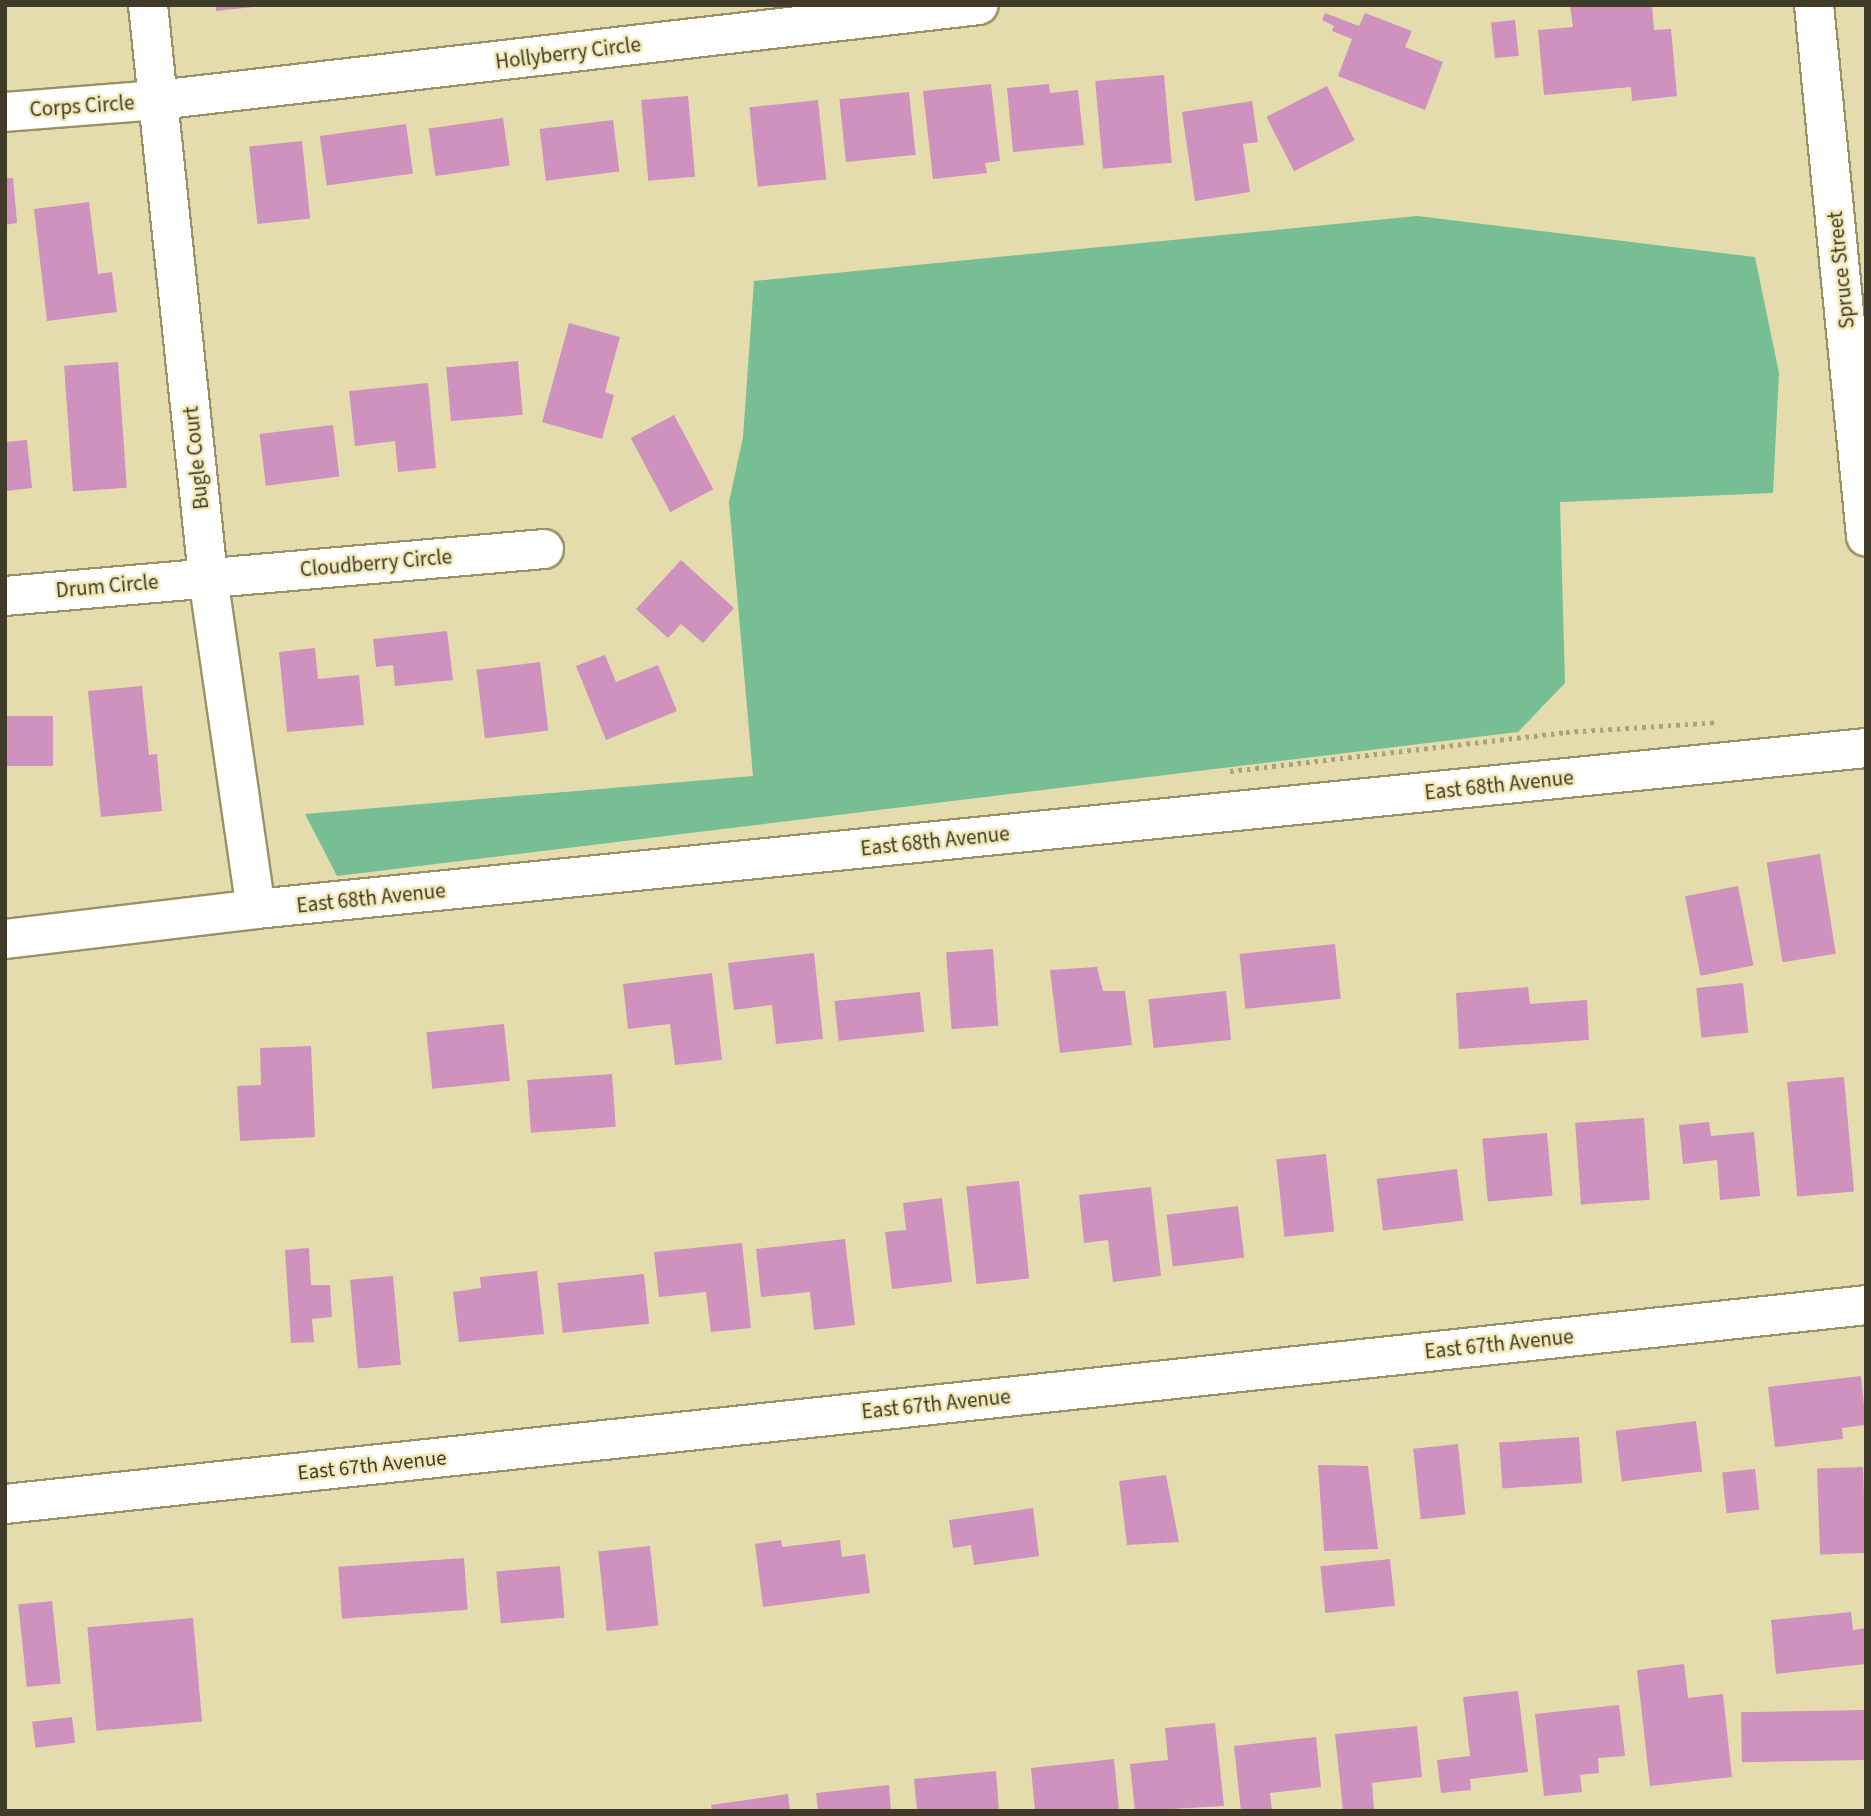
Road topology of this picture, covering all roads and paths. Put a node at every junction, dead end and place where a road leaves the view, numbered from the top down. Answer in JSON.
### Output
{"nodes":[{"id":1,"x":148,"y":5,"type":"edge"},
{"id":2,"x":979,"y":5,"type":"edge"},
{"id":3,"x":1814,"y":5,"type":"edge"},
{"id":4,"x":158,"y":100,"type":"junction"},
{"id":5,"x":5,"y":112,"type":"edge"},
{"id":6,"x":1866,"y":536,"type":"edge"},
{"id":7,"x":544,"y":549,"type":"dead end"},
{"id":8,"x":208,"y":577,"type":"junction"},
{"id":9,"x":5,"y":596,"type":"edge"},
{"id":10,"x":1866,"y":748,"type":"edge"},
{"id":11,"x":256,"y":909,"type":"junction"},
{"id":12,"x":5,"y":939,"type":"edge"},
{"id":13,"x":1866,"y":1305,"type":"edge"},
{"id":14,"x":5,"y":1504,"type":"edge"}],
"edges":[{"from":1,"to":4,"type":"street","name":"Bugle Court"},
{"from":2,"to":4,"type":"street","name":"Hollyberry Circle"},
{"from":3,"to":6,"type":"street","name":"Spruce Street"},
{"from":4,"to":5,"type":"street","name":"Corps Circle"},
{"from":4,"to":8,"type":"street","name":"Bugle Court"},
{"from":7,"to":8,"type":"street","name":"Cloudberry Circle"},
{"from":8,"to":9,"type":"street","name":"Drum Circle"},
{"from":8,"to":11,"type":"street","name":"Bugle Court"},
{"from":10,"to":11,"type":"street","name":"East 68th Avenue"},
{"from":11,"to":12,"type":"street","name":"East 68th Avenue"},
{"from":13,"to":14,"type":"street","name":"East 67th Avenue"}]}
